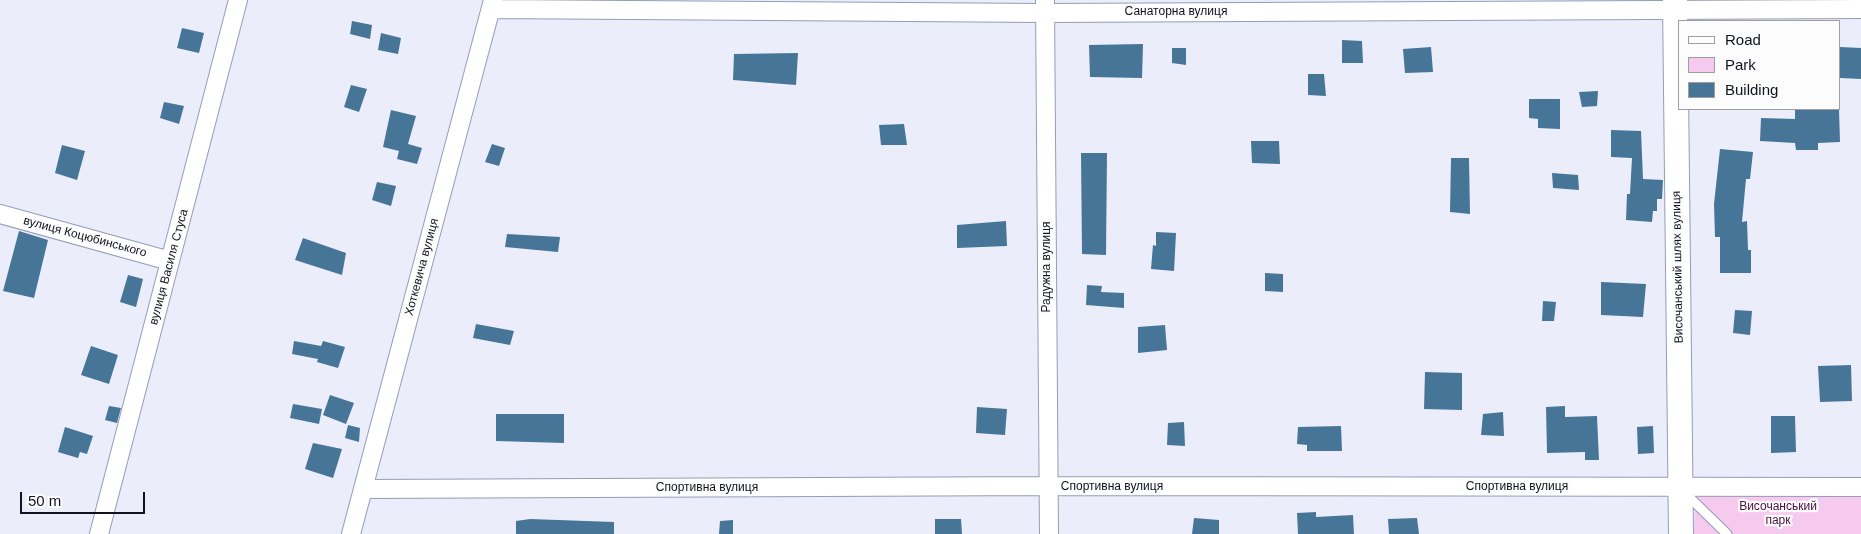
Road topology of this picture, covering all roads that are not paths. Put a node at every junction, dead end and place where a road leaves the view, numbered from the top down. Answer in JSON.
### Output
{"nodes":[{"id":1,"x":238,"y":0,"type":"edge"},
{"id":2,"x":1675,"y":4,"type":"edge"},
{"id":3,"x":492,"y":5,"type":"edge"},
{"id":4,"x":1045,"y":6,"type":"edge"},
{"id":5,"x":1861,"y":9,"type":"edge"},
{"id":6,"x":0,"y":214,"type":"edge"},
{"id":7,"x":170,"y":261,"type":"junction"},
{"id":8,"x":1049,"y":486,"type":"junction"},
{"id":9,"x":1680,"y":487,"type":"junction"},
{"id":10,"x":1861,"y":487,"type":"edge"},
{"id":11,"x":363,"y":489,"type":"junction"},
{"id":12,"x":99,"y":534,"type":"edge"},
{"id":13,"x":351,"y":534,"type":"edge"},
{"id":14,"x":1049,"y":534,"type":"edge"},
{"id":15,"x":1681,"y":534,"type":"edge"},
{"id":16,"x":1726,"y":534,"type":"edge"}],
"edges":[{"from":1,"to":7,"type":"street","name":"вулиця Василя Стуса"},
{"from":2,"to":4,"type":"street","name":"Санаторна вулиця"},
{"from":2,"to":5,"type":"street","name":"Санаторна вулиця"},
{"from":2,"to":9,"type":"street","name":"Височанський шлях вулиця"},
{"from":3,"to":4,"type":"street","name":"Санаторна вулиця"},
{"from":3,"to":11,"type":"street","name":"Хоткевича вулиця"},
{"from":4,"to":8,"type":"street","name":"Радужна вулиця"},
{"from":6,"to":7,"type":"street","name":"вулиця Коцюбинського"},
{"from":7,"to":12,"type":"street","name":"вулиця Василя Стуса"},
{"from":8,"to":9,"type":"street","name":"Спортивна вулиця"},
{"from":8,"to":11,"type":"street","name":"Спортивна вулиця"},
{"from":8,"to":14,"type":"street","name":"Радужна вулиця"},
{"from":9,"to":10,"type":"street","name":"Спортивна вулиця"},
{"from":9,"to":15,"type":"street","name":"Височанський шлях вулиця"},
{"from":9,"to":16,"type":"lane"},
{"from":11,"to":13,"type":"street","name":"Хоткевича вулиця"}]}
